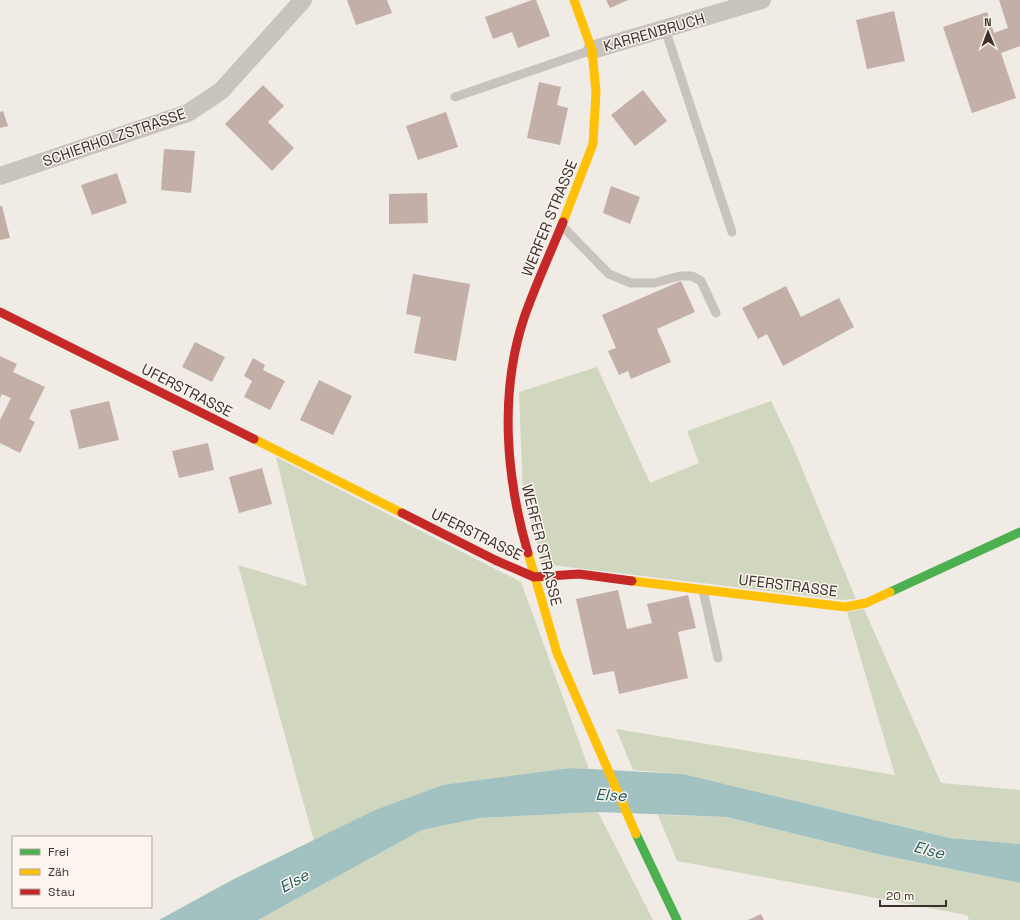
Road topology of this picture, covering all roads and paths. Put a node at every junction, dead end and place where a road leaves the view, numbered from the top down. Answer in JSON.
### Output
{"nodes":[{"id":1,"x":304,"y":0,"type":"edge"},
{"id":2,"x":574,"y":0,"type":"edge"},
{"id":3,"x":762,"y":0,"type":"edge"},
{"id":4,"x":665,"y":29,"type":"junction"},
{"id":5,"x":592,"y":50,"type":"junction"},
{"id":6,"x":455,"y":97,"type":"dead end"},
{"id":7,"x":0,"y":176,"type":"edge"},
{"id":8,"x":562,"y":226,"type":"junction"},
{"id":9,"x":732,"y":232,"type":"dead end"},
{"id":10,"x":0,"y":312,"type":"edge"},
{"id":11,"x":716,"y":313,"type":"dead end"},
{"id":12,"x":1020,"y":532,"type":"edge"},
{"id":13,"x":534,"y":577,"type":"junction"},
{"id":14,"x":703,"y":589,"type":"junction"},
{"id":15,"x":718,"y":658,"type":"dead end"},
{"id":16,"x":676,"y":920,"type":"edge"}],
"edges":[{"from":1,"to":7,"type":"street","name":"SCHIERHOLZSTRASSE"},
{"from":2,"to":5,"type":"street","name":"WERFER STRASSE"},
{"from":3,"to":4,"type":"street","name":"KARRENBRUCH"},
{"from":4,"to":5,"type":"street","name":"KARRENBRUCH"},
{"from":4,"to":9,"type":"lane"},
{"from":5,"to":6,"type":"lane"},
{"from":5,"to":8,"type":"street","name":"WERFER STRASSE"},
{"from":8,"to":11,"type":"lane"},
{"from":8,"to":13,"type":"street","name":"WERFER STRASSE"},
{"from":10,"to":13,"type":"street","name":"UFERSTRASSE"},
{"from":12,"to":14,"type":"street","name":"UFERSTRASSE"},
{"from":13,"to":14,"type":"street","name":"UFERSTRASSE"},
{"from":13,"to":16,"type":"street","name":"WERFER STRASSE"},
{"from":14,"to":15,"type":"lane"}]}
